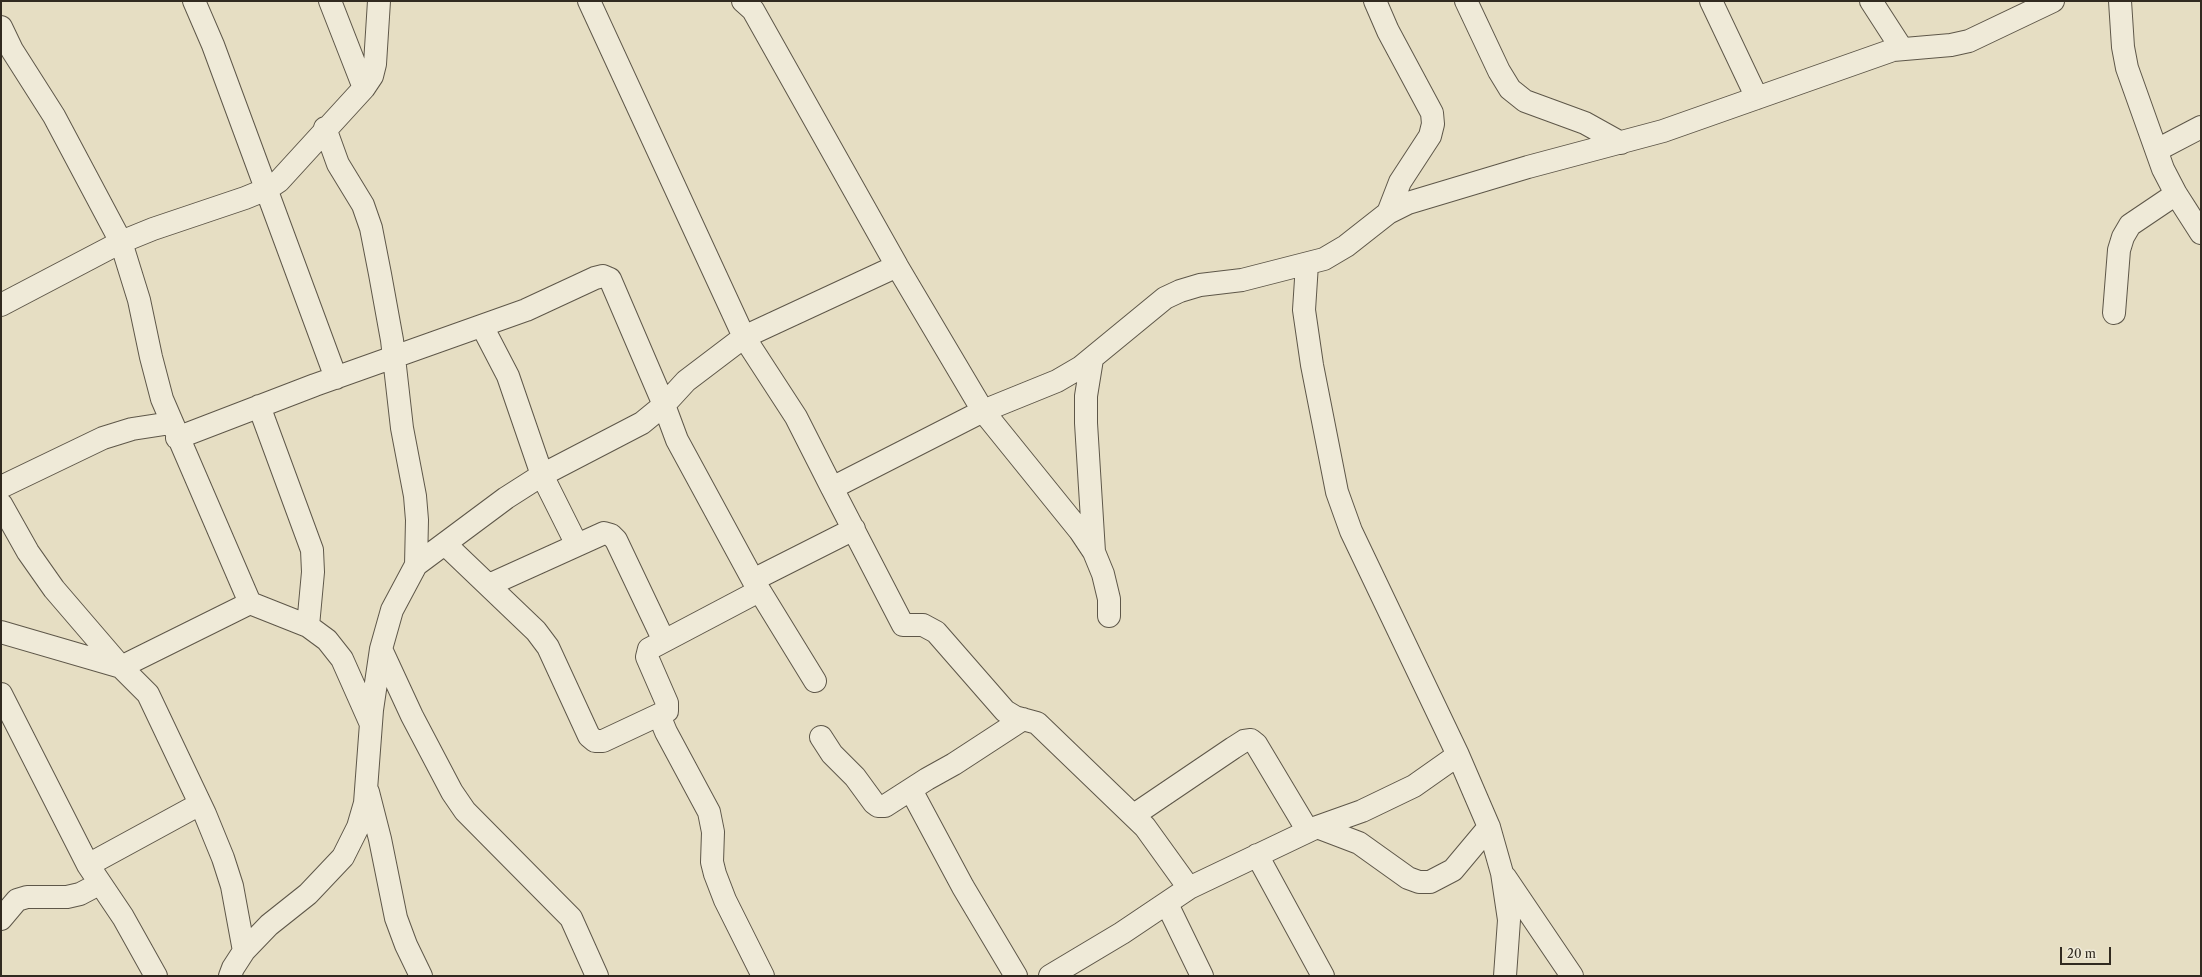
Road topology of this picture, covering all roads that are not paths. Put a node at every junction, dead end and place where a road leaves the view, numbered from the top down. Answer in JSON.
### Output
{"nodes":[{"id":1,"x":194,"y":1,"type":"edge"},
{"id":2,"x":330,"y":1,"type":"edge"},
{"id":3,"x":379,"y":1,"type":"edge"},
{"id":4,"x":590,"y":1,"type":"edge"},
{"id":5,"x":743,"y":1,"type":"edge"},
{"id":6,"x":1375,"y":1,"type":"edge"},
{"id":7,"x":1466,"y":1,"type":"edge"},
{"id":8,"x":1711,"y":1,"type":"edge"},
{"id":9,"x":1871,"y":1,"type":"edge"},
{"id":10,"x":2053,"y":1,"type":"edge"},
{"id":11,"x":2120,"y":1,"type":"edge"},
{"id":12,"x":1,"y":27,"type":"edge"},
{"id":13,"x":1902,"y":49,"type":"junction"},
{"id":14,"x":364,"y":88,"type":"junction"},
{"id":15,"x":1758,"y":98,"type":"junction"},
{"id":16,"x":2201,"y":127,"type":"edge"},
{"id":17,"x":326,"y":128,"type":"junction"},
{"id":18,"x":1621,"y":143,"type":"junction"},
{"id":19,"x":2156,"y":150,"type":"junction"},
{"id":20,"x":267,"y":189,"type":"junction"},
{"id":21,"x":2176,"y":194,"type":"junction"},
{"id":22,"x":1388,"y":213,"type":"junction"},
{"id":23,"x":2201,"y":233,"type":"edge"},
{"id":24,"x":122,"y":242,"type":"junction"},
{"id":25,"x":1307,"y":264,"type":"junction"},
{"id":26,"x":897,"y":266,"type":"junction"},
{"id":27,"x":1,"y":305,"type":"edge"},
{"id":28,"x":2114,"y":313,"type":"dead end"},
{"id":29,"x":482,"y":326,"type":"junction"},
{"id":30,"x":744,"y":337,"type":"junction"},
{"id":31,"x":394,"y":357,"type":"junction"},
{"id":32,"x":1092,"y":359,"type":"junction"},
{"id":33,"x":336,"y":378,"type":"junction"},
{"id":34,"x":664,"y":405,"type":"junction"},
{"id":35,"x":259,"y":406,"type":"junction"},
{"id":36,"x":983,"y":411,"type":"junction"},
{"id":37,"x":174,"y":430,"type":"junction"},
{"id":38,"x":542,"y":475,"type":"junction"},
{"id":39,"x":1,"y":487,"type":"edge"},
{"id":40,"x":832,"y":488,"type":"junction"},
{"id":41,"x":1,"y":504,"type":"edge"},
{"id":42,"x":854,"y":529,"type":"junction"},
{"id":43,"x":445,"y":544,"type":"junction"},
{"id":44,"x":576,"y":545,"type":"junction"},
{"id":45,"x":1094,"y":552,"type":"junction"},
{"id":46,"x":416,"y":565,"type":"junction"},
{"id":47,"x":489,"y":585,"type":"junction"},
{"id":48,"x":756,"y":585,"type":"junction"},
{"id":49,"x":250,"y":603,"type":"junction"},
{"id":50,"x":1109,"y":616,"type":"dead end"},
{"id":51,"x":308,"y":626,"type":"junction"},
{"id":52,"x":1,"y":632,"type":"edge"},
{"id":53,"x":664,"y":641,"type":"junction"},
{"id":54,"x":381,"y":649,"type":"junction"},
{"id":55,"x":121,"y":667,"type":"junction"},
{"id":56,"x":815,"y":681,"type":"dead end"},
{"id":57,"x":1,"y":694,"type":"edge"},
{"id":58,"x":659,"y":715,"type":"junction"},
{"id":59,"x":1023,"y":718,"type":"junction"},
{"id":60,"x":371,"y":724,"type":"junction"},
{"id":61,"x":821,"y":737,"type":"dead end"},
{"id":62,"x":1458,"y":755,"type":"junction"},
{"id":63,"x":367,"y":788,"type":"junction"},
{"id":64,"x":911,"y":790,"type":"junction"},
{"id":65,"x":200,"y":804,"type":"junction"},
{"id":66,"x":1134,"y":815,"type":"junction"},
{"id":67,"x":1489,"y":827,"type":"junction"},
{"id":68,"x":1313,"y":829,"type":"junction"},
{"id":69,"x":1256,"y":855,"type":"junction"},
{"id":70,"x":88,"y":865,"type":"junction"},
{"id":71,"x":1502,"y":872,"type":"junction"},
{"id":72,"x":99,"y":884,"type":"junction"},
{"id":73,"x":1189,"y":888,"type":"junction"},
{"id":74,"x":1167,"y":904,"type":"junction"},
{"id":75,"x":1,"y":919,"type":"edge"},
{"id":76,"x":237,"y":967,"type":"edge"},
{"id":77,"x":1567,"y":973,"type":"edge"},
{"id":78,"x":156,"y":976,"type":"edge"},
{"id":79,"x":421,"y":976,"type":"edge"},
{"id":80,"x":597,"y":976,"type":"edge"},
{"id":81,"x":763,"y":976,"type":"edge"},
{"id":82,"x":1016,"y":976,"type":"edge"},
{"id":83,"x":1050,"y":976,"type":"edge"},
{"id":84,"x":1202,"y":976,"type":"edge"},
{"id":85,"x":1323,"y":976,"type":"edge"},
{"id":86,"x":1505,"y":976,"type":"edge"}],
"edges":[{"from":1,"to":20,"type":"street"},
{"from":2,"to":14,"type":"street"},
{"from":3,"to":14,"type":"street"},
{"from":4,"to":30,"type":"street"},
{"from":5,"to":26,"type":"street"},
{"from":6,"to":22,"type":"street"},
{"from":7,"to":18,"type":"street"},
{"from":8,"to":15,"type":"street"},
{"from":9,"to":13,"type":"street"},
{"from":10,"to":13,"type":"street"},
{"from":11,"to":19,"type":"street"},
{"from":12,"to":24,"type":"street"},
{"from":13,"to":15,"type":"street"},
{"from":14,"to":17,"type":"street"},
{"from":15,"to":18,"type":"street"},
{"from":16,"to":19,"type":"street"},
{"from":17,"to":20,"type":"street"},
{"from":17,"to":31,"type":"street"},
{"from":18,"to":22,"type":"street"},
{"from":19,"to":21,"type":"street"},
{"from":20,"to":24,"type":"street"},
{"from":20,"to":33,"type":"street"},
{"from":21,"to":23,"type":"street"},
{"from":21,"to":28,"type":"street"},
{"from":22,"to":25,"type":"street"},
{"from":24,"to":27,"type":"street"},
{"from":24,"to":37,"type":"street"},
{"from":25,"to":32,"type":"street"},
{"from":25,"to":62,"type":"street"},
{"from":26,"to":30,"type":"street"},
{"from":26,"to":36,"type":"street"},
{"from":29,"to":31,"type":"street"},
{"from":29,"to":34,"type":"street"},
{"from":29,"to":38,"type":"street"},
{"from":30,"to":34,"type":"street"},
{"from":30,"to":40,"type":"street"},
{"from":31,"to":33,"type":"street"},
{"from":31,"to":46,"type":"street"},
{"from":32,"to":36,"type":"street"},
{"from":32,"to":45,"type":"street"},
{"from":33,"to":35,"type":"street"},
{"from":34,"to":38,"type":"street"},
{"from":34,"to":48,"type":"street"},
{"from":35,"to":37,"type":"street"},
{"from":35,"to":51,"type":"street"},
{"from":36,"to":40,"type":"street"},
{"from":36,"to":45,"type":"street"},
{"from":37,"to":39,"type":"street"},
{"from":37,"to":49,"type":"street"},
{"from":38,"to":43,"type":"street"},
{"from":38,"to":44,"type":"street"},
{"from":40,"to":42,"type":"street"},
{"from":41,"to":55,"type":"street"},
{"from":42,"to":48,"type":"street"},
{"from":42,"to":59,"type":"street"},
{"from":43,"to":46,"type":"street"},
{"from":43,"to":47,"type":"street"},
{"from":44,"to":47,"type":"street"},
{"from":44,"to":53,"type":"street"},
{"from":45,"to":50,"type":"street"},
{"from":46,"to":54,"type":"street"},
{"from":47,"to":58,"type":"street"},
{"from":48,"to":53,"type":"street"},
{"from":48,"to":56,"type":"street"},
{"from":49,"to":51,"type":"street"},
{"from":49,"to":55,"type":"street"},
{"from":51,"to":60,"type":"street"},
{"from":52,"to":55,"type":"street"},
{"from":53,"to":58,"type":"street"},
{"from":54,"to":60,"type":"street"},
{"from":54,"to":80,"type":"street"},
{"from":55,"to":65,"type":"street"},
{"from":57,"to":70,"type":"street"},
{"from":58,"to":81,"type":"street"},
{"from":59,"to":64,"type":"street"},
{"from":59,"to":66,"type":"street"},
{"from":60,"to":63,"type":"street"},
{"from":61,"to":64,"type":"street"},
{"from":62,"to":67,"type":"street"},
{"from":62,"to":68,"type":"street"},
{"from":63,"to":76,"type":"street"},
{"from":63,"to":79,"type":"street"},
{"from":64,"to":82,"type":"street"},
{"from":65,"to":70,"type":"street"},
{"from":65,"to":76,"type":"street"},
{"from":66,"to":68,"type":"street"},
{"from":66,"to":73,"type":"street"},
{"from":67,"to":68,"type":"street"},
{"from":67,"to":71,"type":"street"},
{"from":68,"to":69,"type":"street"},
{"from":69,"to":73,"type":"street"},
{"from":69,"to":85,"type":"street"},
{"from":70,"to":72,"type":"street"},
{"from":71,"to":77,"type":"street"},
{"from":71,"to":86,"type":"street"},
{"from":72,"to":75,"type":"street"},
{"from":72,"to":78,"type":"street"},
{"from":73,"to":74,"type":"street"},
{"from":74,"to":83,"type":"street"},
{"from":74,"to":84,"type":"street"}]}
